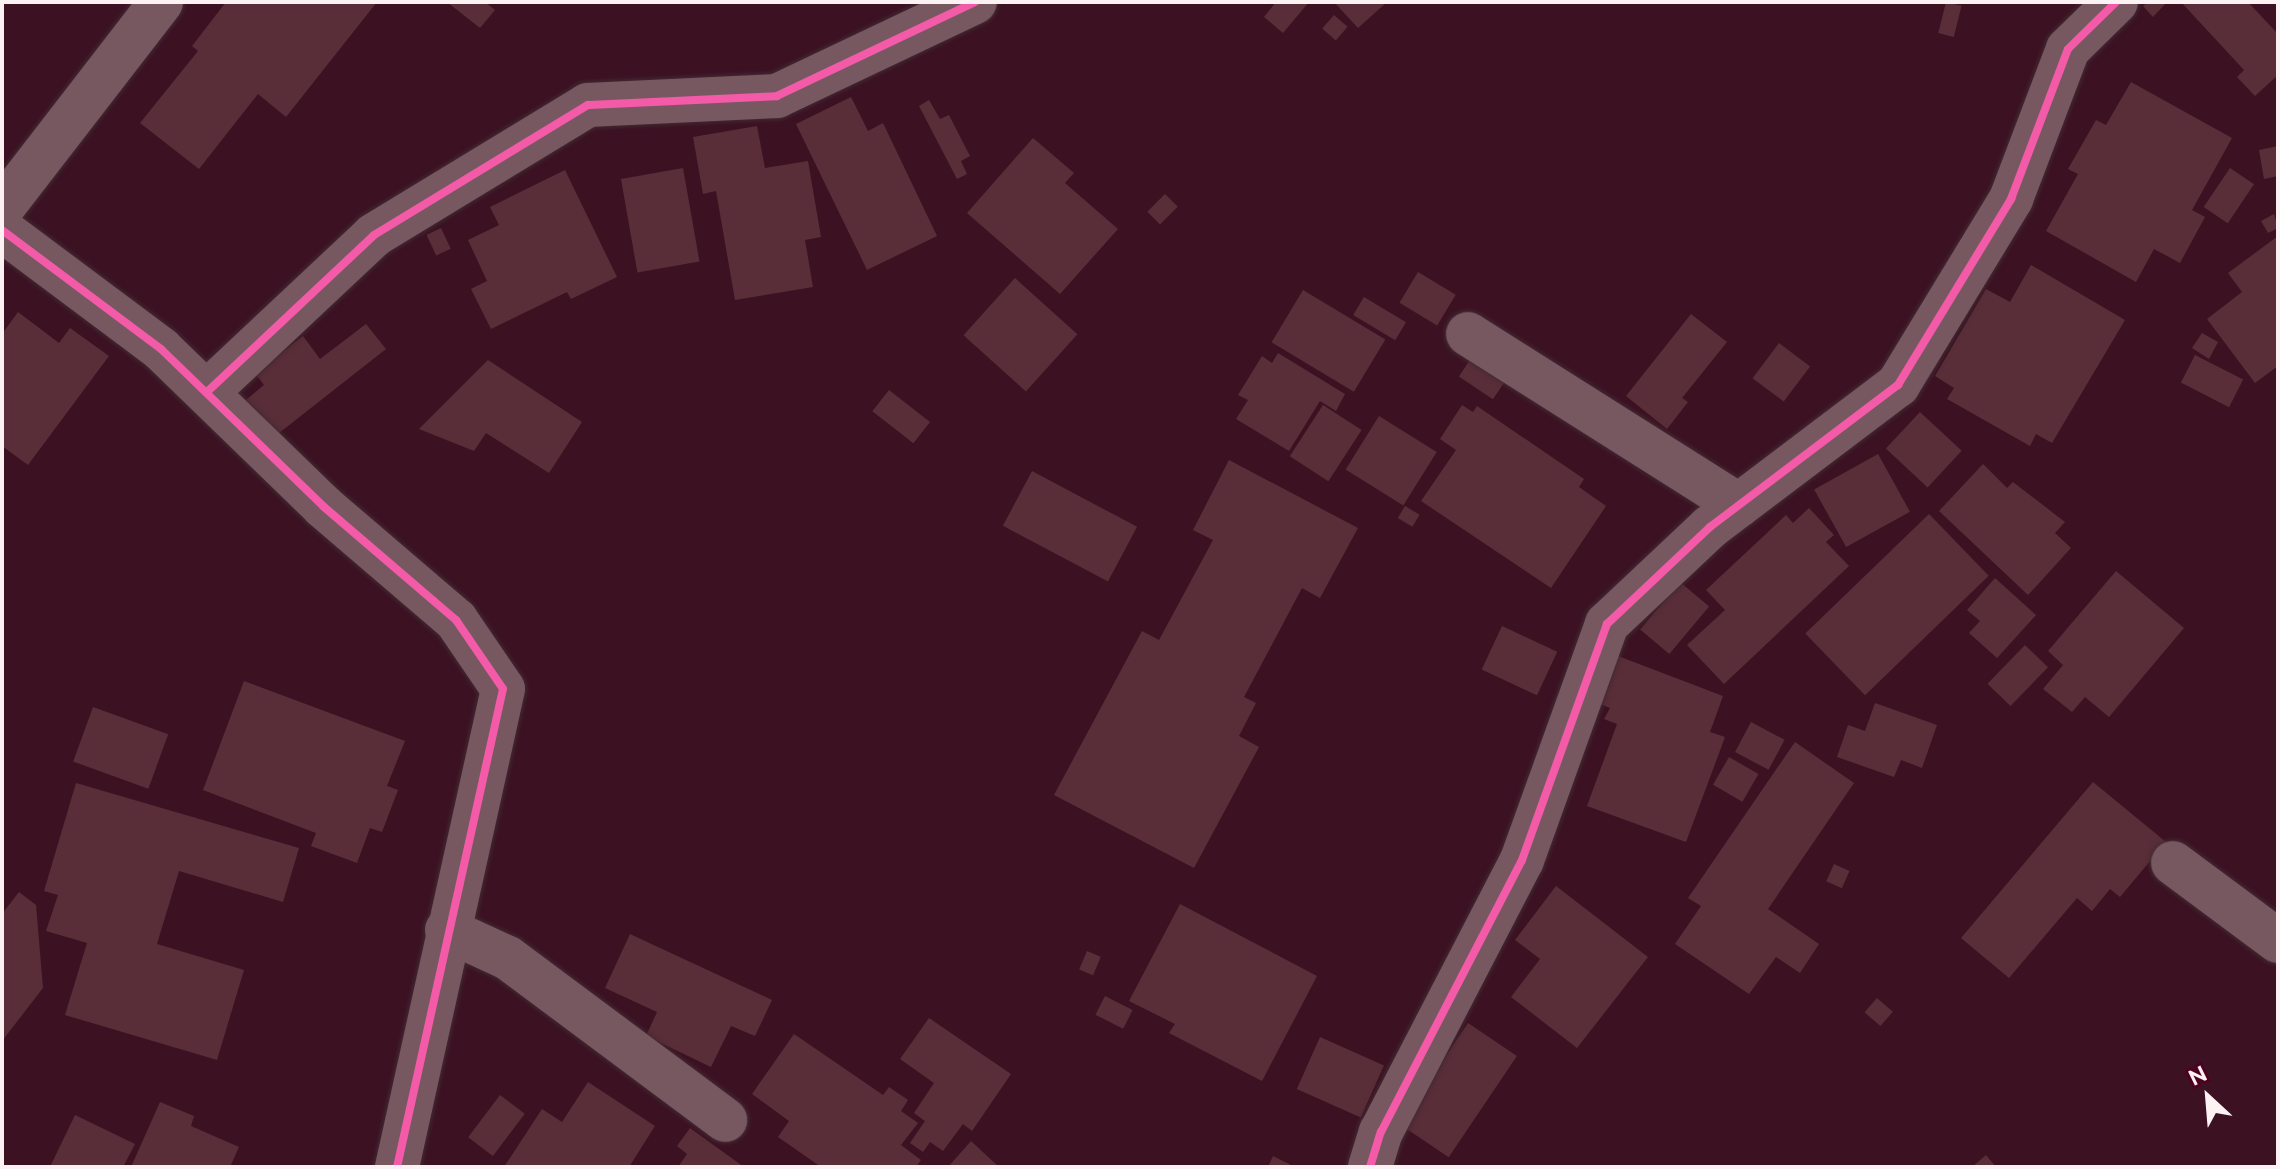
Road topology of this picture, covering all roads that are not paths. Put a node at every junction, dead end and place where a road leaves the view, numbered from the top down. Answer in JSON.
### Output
{"nodes":[{"id":1,"x":161,"y":2,"type":"edge"},
{"id":2,"x":975,"y":2,"type":"edge"},
{"id":3,"x":2116,"y":2,"type":"edge"},
{"id":4,"x":2,"y":208,"type":"edge"},
{"id":5,"x":2,"y":230,"type":"edge"},
{"id":6,"x":1468,"y":334,"type":"dead end"},
{"id":7,"x":207,"y":392,"type":"junction"},
{"id":8,"x":1738,"y":505,"type":"junction"},
{"id":9,"x":2173,"y":863,"type":"dead end"},
{"id":10,"x":447,"y":930,"type":"junction"},
{"id":11,"x":2278,"y":941,"type":"edge"},
{"id":12,"x":725,"y":1120,"type":"dead end"},
{"id":13,"x":397,"y":1167,"type":"edge"},
{"id":14,"x":1370,"y":1167,"type":"edge"}],
"edges":[{"from":1,"to":4,"type":"street"},
{"from":2,"to":7,"type":"street"},
{"from":3,"to":8,"type":"street"},
{"from":5,"to":7,"type":"street"},
{"from":6,"to":8,"type":"street"},
{"from":7,"to":10,"type":"street"},
{"from":8,"to":14,"type":"street"},
{"from":9,"to":11,"type":"street"},
{"from":10,"to":12,"type":"street"},
{"from":10,"to":13,"type":"street"}]}
